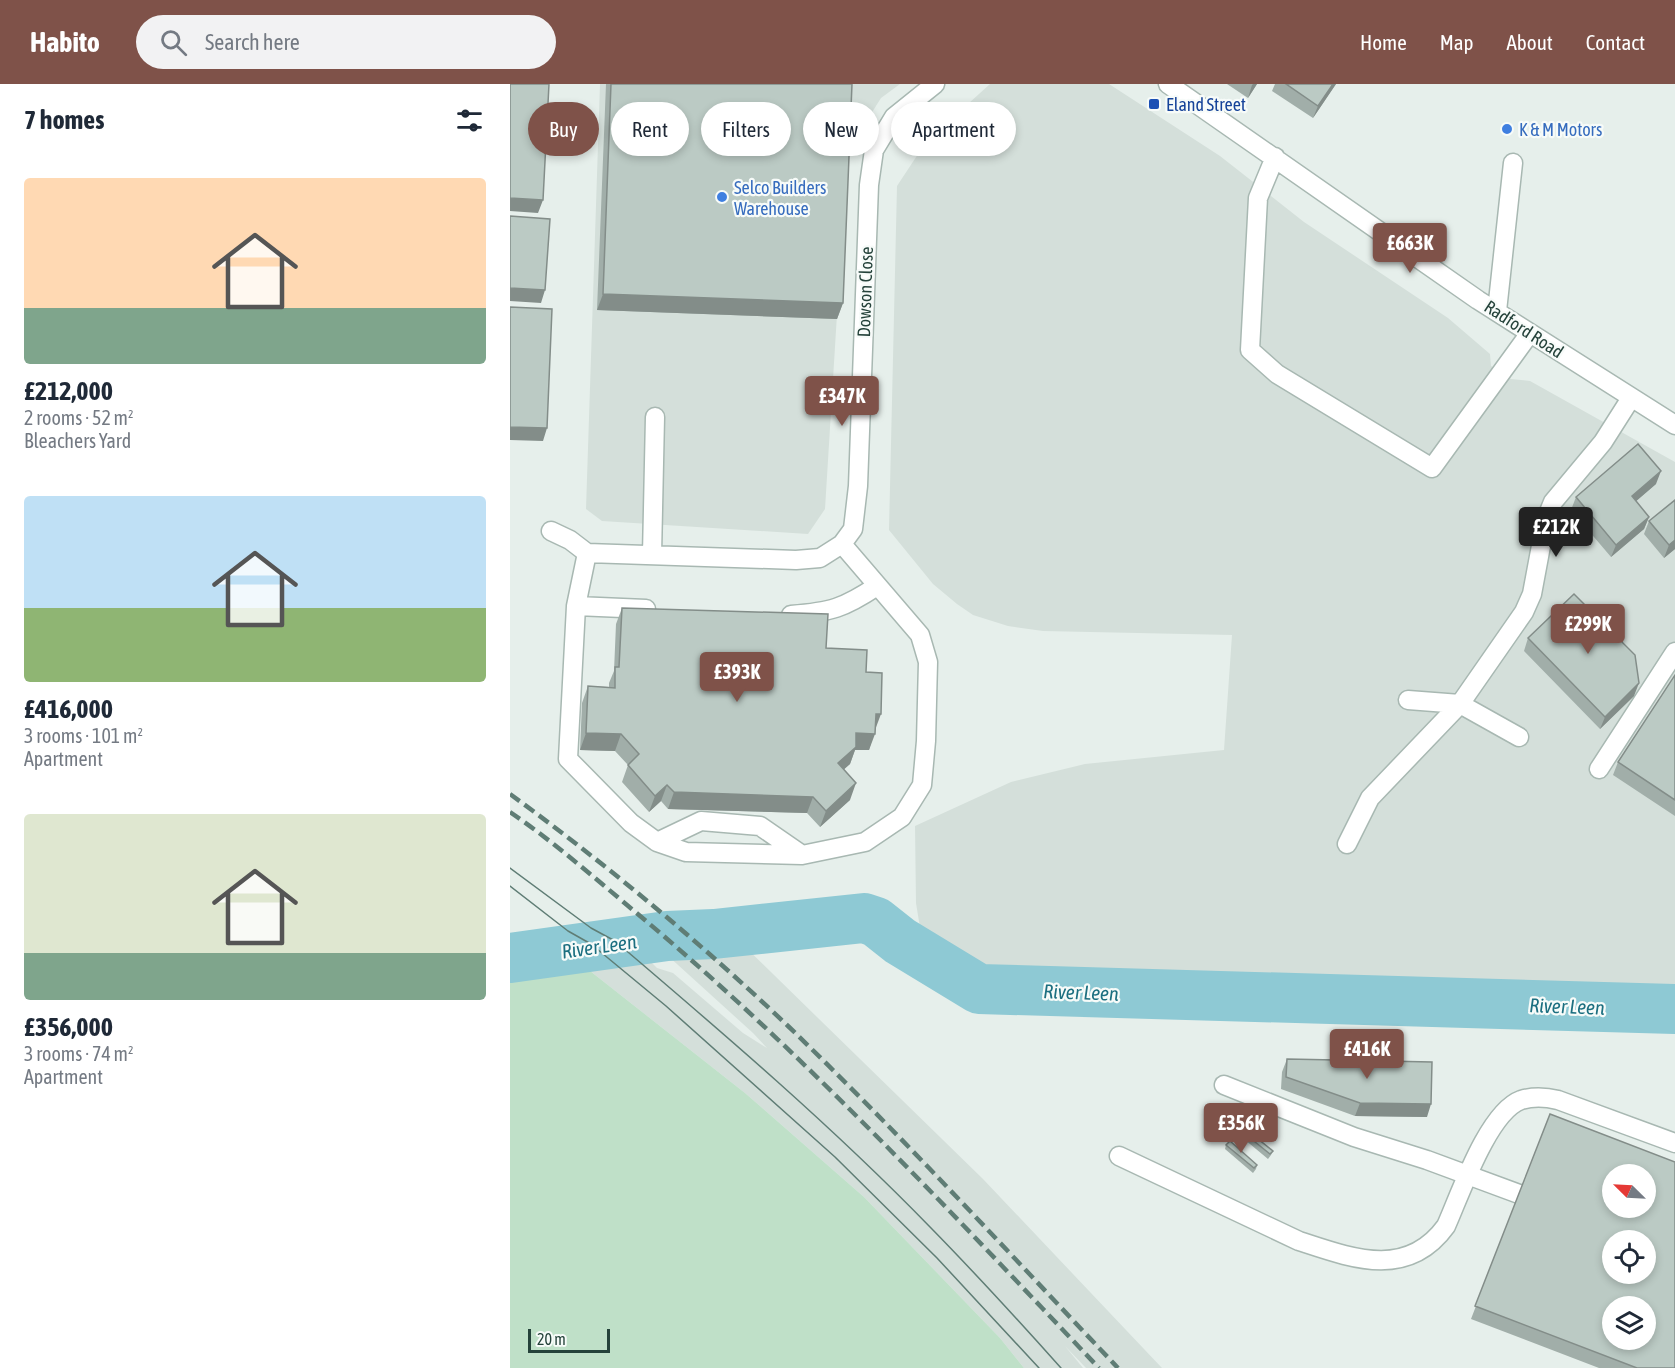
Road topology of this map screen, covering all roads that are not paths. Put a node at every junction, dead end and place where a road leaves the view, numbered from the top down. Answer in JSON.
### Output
{"nodes":[{"id":1,"x":935,"y":84,"type":"edge"},
{"id":2,"x":1168,"y":84,"type":"edge"},
{"id":3,"x":1275,"y":157,"type":"junction"},
{"id":4,"x":1513,"y":163,"type":"dead end"},
{"id":5,"x":1497,"y":311,"type":"junction"},
{"id":6,"x":1530,"y":333,"type":"junction"},
{"id":7,"x":1631,"y":398,"type":"junction"},
{"id":8,"x":655,"y":417,"type":"dead end"},
{"id":9,"x":1675,"y":425,"type":"edge"},
{"id":10,"x":552,"y":531,"type":"dead end"},
{"id":11,"x":842,"y":544,"type":"junction"},
{"id":12,"x":587,"y":553,"type":"junction"},
{"id":13,"x":652,"y":555,"type":"junction"},
{"id":14,"x":877,"y":586,"type":"junction"},
{"id":15,"x":576,"y":606,"type":"junction"},
{"id":16,"x":668,"y":610,"type":"edge"},
{"id":17,"x":772,"y":615,"type":"edge"},
{"id":18,"x":1675,"y":652,"type":"edge"},
{"id":19,"x":1408,"y":700,"type":"dead end"},
{"id":20,"x":1460,"y":704,"type":"junction"},
{"id":21,"x":1520,"y":737,"type":"dead end"},
{"id":22,"x":1599,"y":769,"type":"dead end"},
{"id":23,"x":657,"y":842,"type":"junction"},
{"id":24,"x":1347,"y":844,"type":"dead end"},
{"id":25,"x":802,"y":855,"type":"junction"},
{"id":26,"x":1224,"y":1085,"type":"dead end"},
{"id":27,"x":1675,"y":1143,"type":"edge"},
{"id":28,"x":1119,"y":1156,"type":"dead end"},
{"id":29,"x":1469,"y":1176,"type":"junction"},
{"id":30,"x":1538,"y":1201,"type":"edge"}],
"edges":[{"from":1,"to":11,"type":"street","name":"Dowson Close"},
{"from":2,"to":3,"type":"street","name":"Radford Road"},
{"from":3,"to":5,"type":"street","name":"Radford Road"},
{"from":3,"to":6,"type":"street"},
{"from":4,"to":5,"type":"street"},
{"from":5,"to":6,"type":"street","name":"Radford Road"},
{"from":6,"to":7,"type":"street","name":"Radford Road"},
{"from":7,"to":9,"type":"street","name":"Radford Road"},
{"from":7,"to":20,"type":"street"},
{"from":8,"to":13,"type":"street"},
{"from":10,"to":12,"type":"street"},
{"from":11,"to":13,"type":"street"},
{"from":11,"to":14,"type":"street"},
{"from":12,"to":13,"type":"street"},
{"from":12,"to":15,"type":"street"},
{"from":14,"to":17,"type":"street"},
{"from":14,"to":25,"type":"street"},
{"from":15,"to":16,"type":"street"},
{"from":15,"to":23,"type":"street"},
{"from":18,"to":22,"type":"street"},
{"from":19,"to":20,"type":"street"},
{"from":20,"to":21,"type":"street"},
{"from":20,"to":24,"type":"street"},
{"from":23,"to":25,"type":"street"},
{"from":23,"to":25,"type":"street"},
{"from":26,"to":29,"type":"street"},
{"from":27,"to":29,"type":"street"},
{"from":28,"to":29,"type":"street"},
{"from":29,"to":30,"type":"street"}]}
